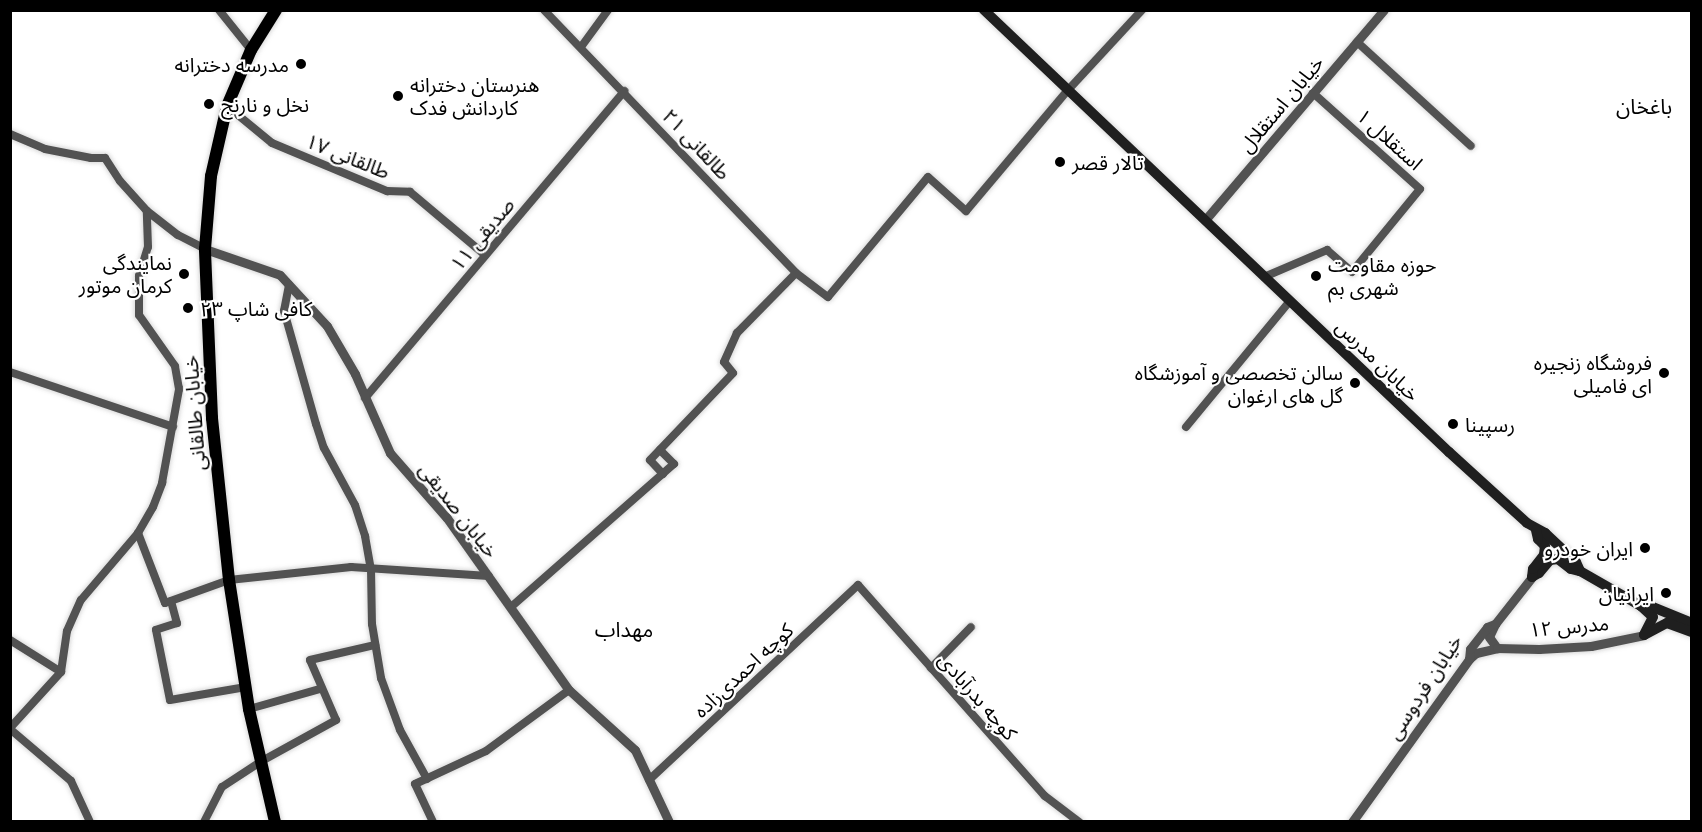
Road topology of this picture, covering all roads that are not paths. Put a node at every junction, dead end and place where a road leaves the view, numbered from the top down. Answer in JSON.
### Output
{"nodes":[{"id":1,"x":219,"y":10,"type":"edge"},
{"id":2,"x":276,"y":10,"type":"edge"},
{"id":3,"x":544,"y":10,"type":"edge"},
{"id":4,"x":608,"y":10,"type":"edge"},
{"id":5,"x":1142,"y":10,"type":"edge"},
{"id":6,"x":1384,"y":10,"type":"edge"},
{"id":7,"x":984,"y":11,"type":"edge"},
{"id":8,"x":1357,"y":42,"type":"junction"},
{"id":9,"x":581,"y":47,"type":"junction"},
{"id":10,"x":251,"y":50,"type":"junction"},
{"id":11,"x":1068,"y":90,"type":"junction"},
{"id":12,"x":624,"y":91,"type":"junction"},
{"id":13,"x":1313,"y":93,"type":"junction"},
{"id":14,"x":226,"y":106,"type":"junction"},
{"id":15,"x":10,"y":134,"type":"edge"},
{"id":16,"x":1471,"y":146,"type":"dead end"},
{"id":17,"x":147,"y":211,"type":"junction"},
{"id":18,"x":1205,"y":220,"type":"junction"},
{"id":19,"x":205,"y":249,"type":"junction"},
{"id":20,"x":485,"y":255,"type":"junction"},
{"id":21,"x":796,"y":273,"type":"junction"},
{"id":22,"x":1264,"y":277,"type":"junction"},
{"id":23,"x":289,"y":285,"type":"junction"},
{"id":24,"x":1290,"y":301,"type":"junction"},
{"id":25,"x":10,"y":372,"type":"edge"},
{"id":26,"x":365,"y":398,"type":"junction"},
{"id":27,"x":173,"y":427,"type":"junction"},
{"id":28,"x":1186,"y":427,"type":"dead end"},
{"id":29,"x":660,"y":450,"type":"junction"},
{"id":30,"x":663,"y":474,"type":"junction"},
{"id":31,"x":1536,"y":530,"type":"junction"},
{"id":32,"x":138,"y":533,"type":"junction"},
{"id":33,"x":371,"y":568,"type":"junction"},
{"id":34,"x":1580,"y":571,"type":"junction"},
{"id":35,"x":489,"y":576,"type":"junction"},
{"id":36,"x":1532,"y":577,"type":"junction"},
{"id":37,"x":229,"y":580,"type":"junction"},
{"id":38,"x":858,"y":585,"type":"joint"},
{"id":39,"x":168,"y":602,"type":"junction"},
{"id":40,"x":1641,"y":606,"type":"junction"},
{"id":41,"x":511,"y":607,"type":"junction"},
{"id":42,"x":1692,"y":623,"type":"edge"},
{"id":43,"x":1495,"y":624,"type":"junction"},
{"id":44,"x":971,"y":627,"type":"dead end"},
{"id":45,"x":1692,"y":632,"type":"edge"},
{"id":46,"x":1644,"y":635,"type":"junction"},
{"id":47,"x":10,"y":640,"type":"edge"},
{"id":48,"x":375,"y":645,"type":"junction"},
{"id":49,"x":1497,"y":648,"type":"junction"},
{"id":50,"x":1469,"y":659,"type":"junction"},
{"id":51,"x":931,"y":668,"type":"junction"},
{"id":52,"x":61,"y":672,"type":"junction"},
{"id":53,"x":246,"y":687,"type":"junction"},
{"id":54,"x":321,"y":689,"type":"junction"},
{"id":55,"x":568,"y":690,"type":"junction"},
{"id":56,"x":249,"y":709,"type":"junction"},
{"id":57,"x":10,"y":729,"type":"edge"},
{"id":58,"x":260,"y":762,"type":"junction"},
{"id":59,"x":427,"y":779,"type":"junction"},
{"id":60,"x":649,"y":780,"type":"junction"},
{"id":61,"x":90,"y":822,"type":"edge"},
{"id":62,"x":204,"y":822,"type":"edge"},
{"id":63,"x":275,"y":822,"type":"edge"},
{"id":64,"x":433,"y":822,"type":"edge"},
{"id":65,"x":669,"y":822,"type":"edge"},
{"id":66,"x":1079,"y":822,"type":"edge"},
{"id":67,"x":1352,"y":822,"type":"edge"}],
"edges":[{"from":1,"to":10,"type":"street"},
{"from":2,"to":10,"type":"main road","name":"خیابان طالقانی"},
{"from":3,"to":9,"type":"street","name":"طالقانی ۲۱"},
{"from":4,"to":9,"type":"street"},
{"from":5,"to":11,"type":"street"},
{"from":6,"to":8,"type":"street","name":"خیابان استقلال"},
{"from":7,"to":11,"type":"main road","name":"خیابان مدرس"},
{"from":8,"to":13,"type":"street","name":"خیابان استقلال"},
{"from":8,"to":16,"type":"street"},
{"from":9,"to":12,"type":"street","name":"طالقانی ۲۱"},
{"from":10,"to":14,"type":"main road","name":"خیابان طالقانی"},
{"from":11,"to":18,"type":"main road","name":"خیابان مدرس"},
{"from":11,"to":21,"type":"street","name":"طالقانی ۲۱"},
{"from":12,"to":20,"type":"street","name":"صدیقی ۱۱"},
{"from":12,"to":21,"type":"street","name":"طالقانی ۲۱"},
{"from":13,"to":18,"type":"street","name":"خیابان استقلال"},
{"from":13,"to":22,"type":"street","name":"استقلال ۱"},
{"from":14,"to":19,"type":"main road","name":"خیابان طالقانی"},
{"from":14,"to":20,"type":"street","name":"طالقانی ۱۷"},
{"from":15,"to":17,"type":"street"},
{"from":17,"to":19,"type":"street"},
{"from":17,"to":27,"type":"street"},
{"from":18,"to":22,"type":"main road","name":"خیابان مدرس"},
{"from":19,"to":23,"type":"street","name":"خیابان صدیقی"},
{"from":19,"to":37,"type":"main road","name":"خیابان طالقانی"},
{"from":20,"to":26,"type":"street","name":"صدیقی ۱۱"},
{"from":21,"to":29,"type":"street"},
{"from":22,"to":24,"type":"main road","name":"خیابان مدرس"},
{"from":23,"to":26,"type":"street","name":"خیابان صدیقی"},
{"from":23,"to":33,"type":"street"},
{"from":24,"to":28,"type":"street"},
{"from":24,"to":31,"type":"main road","name":"خیابان مدرس"},
{"from":25,"to":27,"type":"street"},
{"from":26,"to":35,"type":"street","name":"خیابان صدیقی"},
{"from":27,"to":32,"type":"street"},
{"from":29,"to":30,"type":"street"},
{"from":29,"to":30,"type":"street"},
{"from":30,"to":41,"type":"street"},
{"from":31,"to":34,"type":"main road","name":"خیابان مدرس"},
{"from":31,"to":36,"type":"main road"},
{"from":32,"to":39,"type":"street"},
{"from":32,"to":52,"type":"street"},
{"from":33,"to":35,"type":"street"},
{"from":33,"to":37,"type":"street"},
{"from":33,"to":48,"type":"street"},
{"from":34,"to":36,"type":"main road"},
{"from":34,"to":40,"type":"main road","name":"خیابان مدرس"},
{"from":35,"to":41,"type":"street","name":"خیابان صدیقی"},
{"from":36,"to":43,"type":"street","name":"خیابان فردوسی"},
{"from":37,"to":39,"type":"street"},
{"from":37,"to":53,"type":"main road","name":"خیابان طالقانی"},
{"from":38,"to":51,"type":"street","name":"کوچه بدرآبادی"},
{"from":38,"to":60,"type":"street","name":"کوچه احمدی‌زاده"},
{"from":39,"to":53,"type":"street"},
{"from":40,"to":42,"type":"main road","name":"خیابان مدرس"},
{"from":40,"to":46,"type":"main road"},
{"from":41,"to":55,"type":"street","name":"خیابان صدیقی"},
{"from":43,"to":49,"type":"street"},
{"from":43,"to":50,"type":"street","name":"خیابان فردوسی"},
{"from":44,"to":51,"type":"street"},
{"from":45,"to":46,"type":"main road"},
{"from":46,"to":49,"type":"street","name":"مدرس ۱۲"},
{"from":47,"to":52,"type":"street"},
{"from":48,"to":54,"type":"street"},
{"from":48,"to":59,"type":"street"},
{"from":49,"to":50,"type":"street"},
{"from":50,"to":67,"type":"street","name":"خیابان فردوسی"},
{"from":51,"to":66,"type":"street","name":"کوچه بدرآبادی"},
{"from":52,"to":57,"type":"street"},
{"from":53,"to":56,"type":"main road","name":"خیابان طالقانی"},
{"from":54,"to":56,"type":"street"},
{"from":54,"to":58,"type":"street"},
{"from":55,"to":59,"type":"street"},
{"from":55,"to":60,"type":"street","name":"خیابان صدیقی"},
{"from":56,"to":58,"type":"main road","name":"خیابان طالقانی"},
{"from":57,"to":61,"type":"street"},
{"from":58,"to":62,"type":"street"},
{"from":58,"to":63,"type":"main road","name":"خیابان طالقانی"},
{"from":59,"to":64,"type":"street"},
{"from":60,"to":65,"type":"street","name":"خیابان صدیقی"}]}
